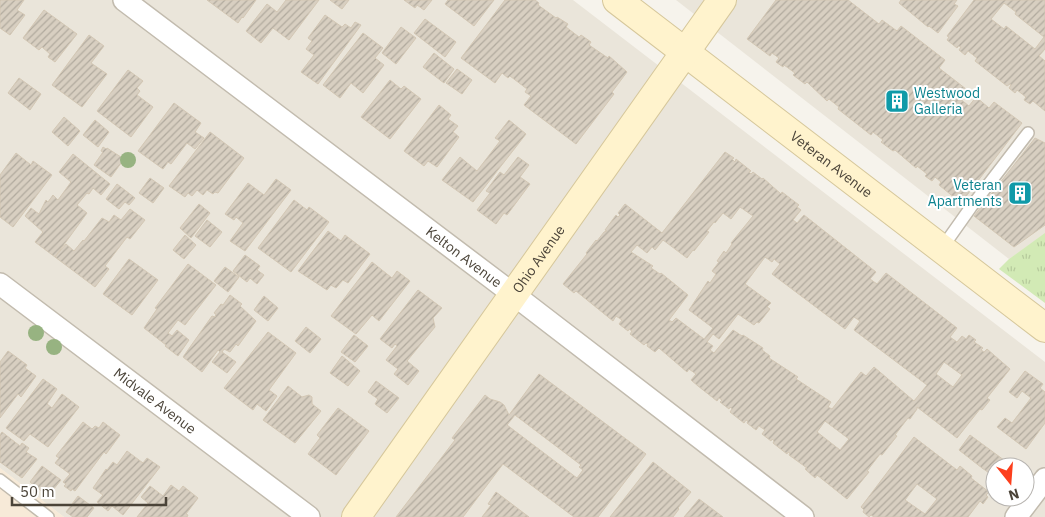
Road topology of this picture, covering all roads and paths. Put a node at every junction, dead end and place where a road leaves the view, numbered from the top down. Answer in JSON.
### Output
{"nodes":[{"id":1,"x":124,"y":0,"type":"edge"},
{"id":2,"x":618,"y":0,"type":"edge"},
{"id":3,"x":722,"y":0,"type":"edge"},
{"id":4,"x":686,"y":52,"type":"junction"},
{"id":5,"x":1028,"y":133,"type":"dead end"},
{"id":6,"x":942,"y":248,"type":"junction"},
{"id":7,"x":0,"y":284,"type":"edge"},
{"id":8,"x":513,"y":294,"type":"junction"},
{"id":9,"x":1045,"y":328,"type":"edge"},
{"id":10,"x":1045,"y":479,"type":"edge"},
{"id":11,"x":0,"y":480,"type":"edge"},
{"id":12,"x":48,"y":517,"type":"edge"},
{"id":13,"x":308,"y":517,"type":"edge"},
{"id":14,"x":356,"y":517,"type":"edge"},
{"id":15,"x":803,"y":517,"type":"edge"},
{"id":16,"x":1016,"y":517,"type":"edge"}],
"edges":[{"from":1,"to":8,"type":"street","name":"Kelton Avenue"},
{"from":2,"to":4,"type":"street","name":"Veteran Avenue"},
{"from":3,"to":4,"type":"street","name":"Ohio Avenue"},
{"from":4,"to":6,"type":"street","name":"Veteran Avenue"},
{"from":4,"to":8,"type":"street","name":"Ohio Avenue"},
{"from":5,"to":6,"type":"lane"},
{"from":6,"to":9,"type":"street","name":"Veteran Avenue"},
{"from":7,"to":13,"type":"street","name":"Midvale Avenue"},
{"from":8,"to":14,"type":"street","name":"Ohio Avenue"},
{"from":8,"to":15,"type":"street","name":"Kelton Avenue"},
{"from":10,"to":16,"type":"street"},
{"from":11,"to":12,"type":"lane"}]}
